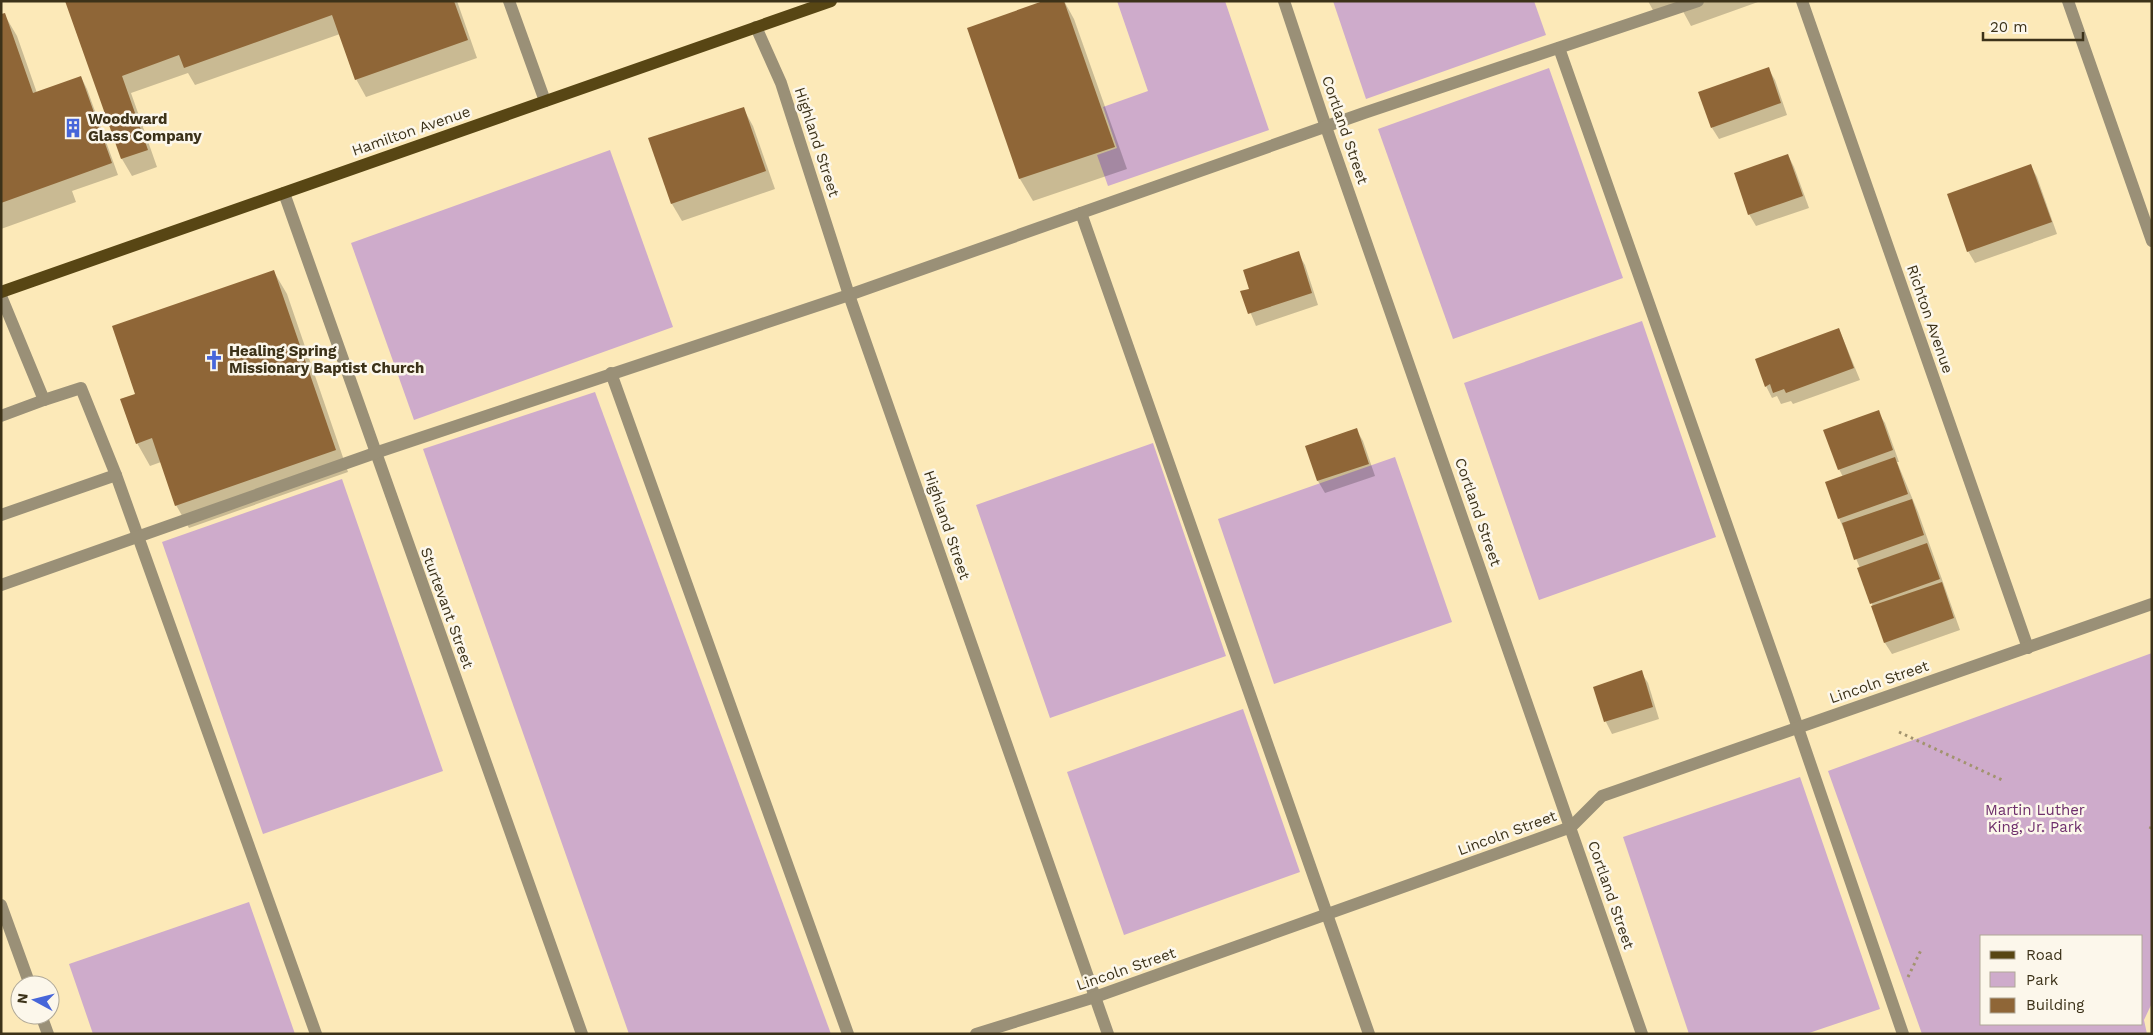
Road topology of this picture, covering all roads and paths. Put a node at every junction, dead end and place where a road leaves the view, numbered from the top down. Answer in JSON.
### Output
{"nodes":[{"id":1,"x":509,"y":1,"type":"edge"},
{"id":2,"x":832,"y":1,"type":"edge"},
{"id":3,"x":1284,"y":1,"type":"edge"},
{"id":4,"x":1698,"y":1,"type":"edge"},
{"id":5,"x":1802,"y":1,"type":"edge"},
{"id":6,"x":2068,"y":1,"type":"edge"},
{"id":7,"x":756,"y":28,"type":"junction"},
{"id":8,"x":1559,"y":48,"type":"junction"},
{"id":9,"x":545,"y":101,"type":"junction"},
{"id":10,"x":1326,"y":127,"type":"junction"},
{"id":11,"x":284,"y":193,"type":"junction"},
{"id":12,"x":1081,"y":213,"type":"junction"},
{"id":13,"x":2152,"y":241,"type":"edge"},
{"id":14,"x":1,"y":292,"type":"edge"},
{"id":15,"x":850,"y":295,"type":"junction"},
{"id":16,"x":1,"y":296,"type":"edge"},
{"id":17,"x":611,"y":373,"type":"junction"},
{"id":18,"x":44,"y":400,"type":"junction"},
{"id":19,"x":1,"y":416,"type":"edge"},
{"id":20,"x":375,"y":453,"type":"junction"},
{"id":21,"x":116,"y":475,"type":"junction"},
{"id":22,"x":1,"y":515,"type":"edge"},
{"id":23,"x":138,"y":536,"type":"junction"},
{"id":24,"x":1,"y":585,"type":"edge"},
{"id":25,"x":2152,"y":604,"type":"edge"},
{"id":26,"x":2028,"y":648,"type":"junction"},
{"id":27,"x":1797,"y":728,"type":"junction"},
{"id":28,"x":1898,"y":732,"type":"dead end"},
{"id":29,"x":2002,"y":780,"type":"dead end"},
{"id":30,"x":1571,"y":827,"type":"junction"},
{"id":31,"x":1,"y":905,"type":"edge"},
{"id":32,"x":1327,"y":914,"type":"junction"},
{"id":33,"x":26,"y":975,"type":"edge"},
{"id":34,"x":1095,"y":997,"type":"junction"},
{"id":35,"x":316,"y":1034,"type":"edge"},
{"id":36,"x":582,"y":1034,"type":"edge"},
{"id":37,"x":848,"y":1034,"type":"edge"},
{"id":38,"x":976,"y":1034,"type":"edge"},
{"id":39,"x":1108,"y":1034,"type":"edge"},
{"id":40,"x":1369,"y":1034,"type":"edge"},
{"id":41,"x":1642,"y":1034,"type":"edge"},
{"id":42,"x":1903,"y":1034,"type":"edge"}],
"edges":[{"from":1,"to":9,"type":"street"},
{"from":2,"to":7,"type":"main road","name":"Hamilton Avenue"},
{"from":3,"to":10,"type":"street","name":"Cortland Street"},
{"from":4,"to":8,"type":"street"},
{"from":5,"to":26,"type":"street","name":"Richton Avenue"},
{"from":6,"to":13,"type":"street"},
{"from":7,"to":9,"type":"main road","name":"Hamilton Avenue"},
{"from":7,"to":15,"type":"street","name":"Highland Street"},
{"from":8,"to":10,"type":"street"},
{"from":8,"to":27,"type":"street"},
{"from":9,"to":11,"type":"main road","name":"Hamilton Avenue"},
{"from":10,"to":12,"type":"street"},
{"from":10,"to":30,"type":"street","name":"Cortland Street"},
{"from":11,"to":14,"type":"main road","name":"Hamilton Avenue"},
{"from":11,"to":20,"type":"street","name":"Sturtevant Street"},
{"from":12,"to":15,"type":"street"},
{"from":12,"to":32,"type":"street"},
{"from":15,"to":17,"type":"street"},
{"from":15,"to":34,"type":"street","name":"Highland Street"},
{"from":16,"to":18,"type":"street"},
{"from":17,"to":20,"type":"street"},
{"from":17,"to":37,"type":"street"},
{"from":18,"to":19,"type":"street"},
{"from":18,"to":21,"type":"street"},
{"from":20,"to":23,"type":"street"},
{"from":20,"to":36,"type":"street","name":"Sturtevant Street"},
{"from":21,"to":22,"type":"street"},
{"from":21,"to":23,"type":"street"},
{"from":23,"to":24,"type":"street"},
{"from":23,"to":35,"type":"street"},
{"from":25,"to":26,"type":"street","name":"Lincoln Street"},
{"from":26,"to":27,"type":"street","name":"Lincoln Street"},
{"from":27,"to":30,"type":"street","name":"Lincoln Street"},
{"from":27,"to":42,"type":"street"},
{"from":28,"to":29,"type":"path"},
{"from":30,"to":32,"type":"street","name":"Lincoln Street"},
{"from":30,"to":41,"type":"street","name":"Cortland Street"},
{"from":31,"to":33,"type":"street"},
{"from":32,"to":34,"type":"street","name":"Lincoln Street"},
{"from":32,"to":40,"type":"street"},
{"from":34,"to":38,"type":"street","name":"Lincoln Street"},
{"from":34,"to":39,"type":"street","name":"Highland Street"}]}
